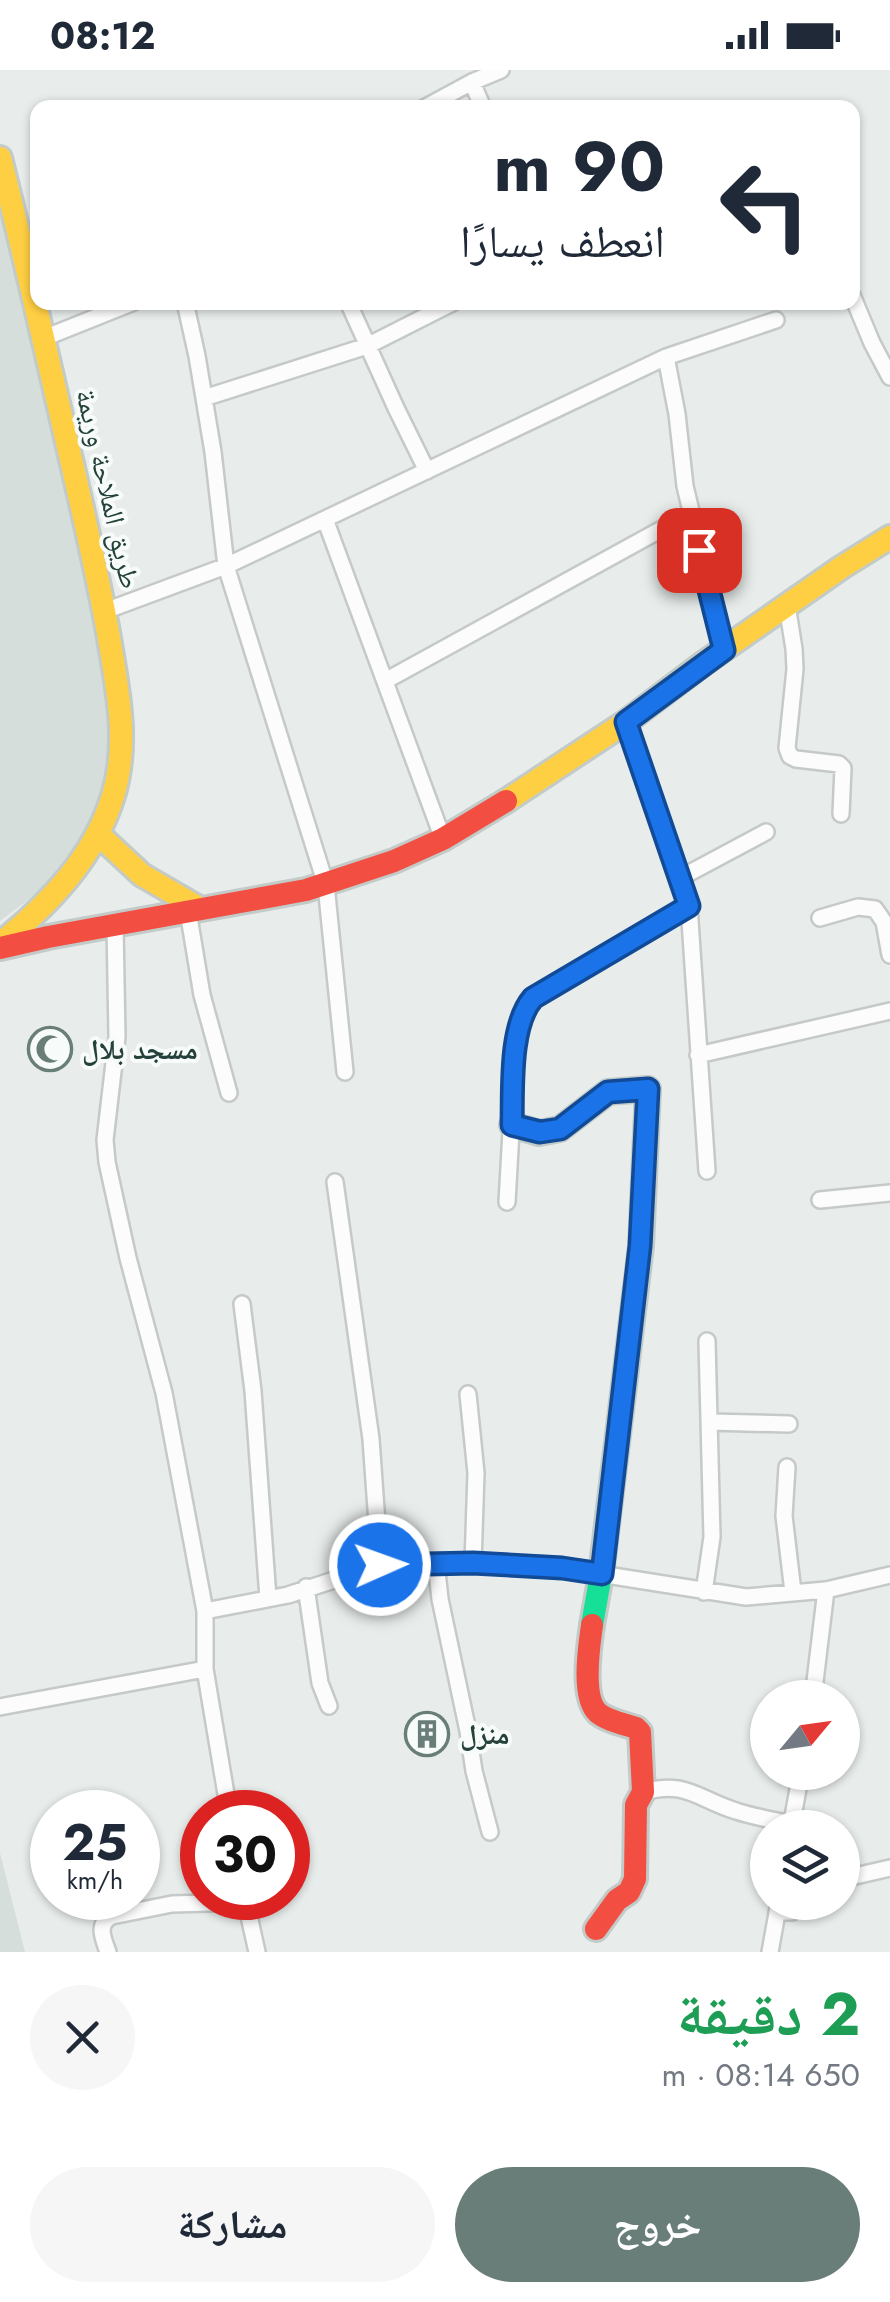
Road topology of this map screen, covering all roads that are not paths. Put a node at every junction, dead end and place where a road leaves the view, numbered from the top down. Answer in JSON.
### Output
{"nodes":[{"id":1,"x":501,"y":70,"type":"edge"},
{"id":2,"x":472,"y":82,"type":"junction"},
{"id":3,"x":439,"y":100,"type":"edge"},
{"id":4,"x":480,"y":100,"type":"edge"},
{"id":5,"x":0,"y":158,"type":"edge"},
{"id":6,"x":30,"y":281,"type":"edge"},
{"id":7,"x":37,"y":310,"type":"edge"},
{"id":8,"x":114,"y":310,"type":"edge"},
{"id":9,"x":187,"y":310,"type":"edge"},
{"id":10,"x":352,"y":310,"type":"edge"},
{"id":11,"x":438,"y":310,"type":"edge"},
{"id":12,"x":858,"y":310,"type":"edge"},
{"id":13,"x":776,"y":320,"type":"dead end"},
{"id":14,"x":44,"y":338,"type":"junction"},
{"id":15,"x":368,"y":346,"type":"junction"},
{"id":16,"x":666,"y":358,"type":"junction"},
{"id":17,"x":890,"y":376,"type":"edge"},
{"id":18,"x":204,"y":398,"type":"junction"},
{"id":19,"x":427,"y":471,"type":"junction"},
{"id":20,"x":691,"y":513,"type":"junction"},
{"id":21,"x":324,"y":520,"type":"junction"},
{"id":22,"x":890,"y":537,"type":"edge"},
{"id":23,"x":226,"y":566,"type":"junction"},
{"id":24,"x":787,"y":605,"type":"junction"},
{"id":25,"x":105,"y":611,"type":"junction"},
{"id":26,"x":724,"y":650,"type":"junction"},
{"id":27,"x":385,"y":681,"type":"junction"},
{"id":28,"x":626,"y":722,"type":"junction"},
{"id":29,"x":842,"y":814,"type":"dead end"},
{"id":30,"x":766,"y":832,"type":"dead end"},
{"id":31,"x":98,"y":834,"type":"junction"},
{"id":32,"x":443,"y":839,"type":"junction"},
{"id":33,"x":680,"y":878,"type":"junction"},
{"id":34,"x":326,"y":885,"type":"junction"},
{"id":35,"x":689,"y":906,"type":"junction"},
{"id":36,"x":194,"y":910,"type":"junction"},
{"id":37,"x":820,"y":918,"type":"dead end"},
{"id":38,"x":115,"y":924,"type":"junction"},
{"id":39,"x":0,"y":946,"type":"edge"},
{"id":40,"x":890,"y":955,"type":"edge"},
{"id":41,"x":890,"y":1012,"type":"edge"},
{"id":42,"x":698,"y":1055,"type":"junction"},
{"id":43,"x":345,"y":1072,"type":"dead end"},
{"id":44,"x":230,"y":1093,"type":"dead end"},
{"id":45,"x":512,"y":1125,"type":"junction"},
{"id":46,"x":707,"y":1171,"type":"dead end"},
{"id":47,"x":335,"y":1182,"type":"dead end"},
{"id":48,"x":890,"y":1193,"type":"edge"},
{"id":49,"x":820,"y":1200,"type":"dead end"},
{"id":50,"x":507,"y":1202,"type":"dead end"},
{"id":51,"x":242,"y":1304,"type":"dead end"},
{"id":52,"x":707,"y":1341,"type":"dead end"},
{"id":53,"x":468,"y":1394,"type":"dead end"},
{"id":54,"x":709,"y":1422,"type":"junction"},
{"id":55,"x":789,"y":1424,"type":"dead end"},
{"id":56,"x":787,"y":1467,"type":"dead end"},
{"id":57,"x":436,"y":1562,"type":"junction"},
{"id":58,"x":473,"y":1563,"type":"junction"},
{"id":59,"x":380,"y":1565,"type":"junction"},
{"id":60,"x":602,"y":1574,"type":"junction"},
{"id":61,"x":890,"y":1576,"type":"edge"},
{"id":62,"x":306,"y":1588,"type":"junction"},
{"id":63,"x":826,"y":1590,"type":"junction"},
{"id":64,"x":704,"y":1592,"type":"junction"},
{"id":65,"x":793,"y":1592,"type":"junction"},
{"id":66,"x":268,"y":1598,"type":"junction"},
{"id":67,"x":205,"y":1611,"type":"junction"},
{"id":68,"x":205,"y":1669,"type":"junction"},
{"id":69,"x":815,"y":1680,"type":"edge"},
{"id":70,"x":329,"y":1706,"type":"dead end"},
{"id":71,"x":0,"y":1707,"type":"edge"},
{"id":72,"x":225,"y":1790,"type":"edge"},
{"id":73,"x":643,"y":1792,"type":"junction"},
{"id":74,"x":750,"y":1815,"type":"edge"},
{"id":75,"x":490,"y":1832,"type":"dead end"},
{"id":76,"x":890,"y":1868,"type":"edge"},
{"id":77,"x":860,"y":1874,"type":"edge"},
{"id":78,"x":180,"y":1904,"type":"edge"},
{"id":79,"x":250,"y":1920,"type":"edge"},
{"id":80,"x":776,"y":1920,"type":"edge"},
{"id":81,"x":596,"y":1928,"type":"dead end"},
{"id":82,"x":108,"y":1952,"type":"edge"},
{"id":83,"x":258,"y":1952,"type":"edge"},
{"id":84,"x":770,"y":1952,"type":"edge"}],
"edges":[{"from":1,"to":2,"type":"street"},
{"from":2,"to":3,"type":"street"},
{"from":2,"to":4,"type":"street"},
{"from":5,"to":6,"type":"street","name":"طريق الملاحة وريمة"},
{"from":7,"to":14,"type":"street","name":"طريق الملاحة وريمة"},
{"from":8,"to":14,"type":"street"},
{"from":9,"to":18,"type":"street"},
{"from":10,"to":15,"type":"street"},
{"from":11,"to":15,"type":"street"},
{"from":12,"to":17,"type":"street"},
{"from":13,"to":16,"type":"street"},
{"from":14,"to":25,"type":"street","name":"طريق الملاحة وريمة"},
{"from":15,"to":18,"type":"street"},
{"from":15,"to":19,"type":"street"},
{"from":16,"to":19,"type":"street"},
{"from":16,"to":20,"type":"street"},
{"from":18,"to":23,"type":"street"},
{"from":19,"to":21,"type":"street"},
{"from":20,"to":26,"type":"street"},
{"from":20,"to":27,"type":"street"},
{"from":21,"to":23,"type":"street"},
{"from":21,"to":27,"type":"street"},
{"from":22,"to":24,"type":"street"},
{"from":23,"to":25,"type":"street"},
{"from":23,"to":34,"type":"street"},
{"from":24,"to":26,"type":"street"},
{"from":24,"to":29,"type":"street"},
{"from":25,"to":31,"type":"street","name":"طريق الملاحة وريمة"},
{"from":26,"to":28,"type":"street"},
{"from":27,"to":32,"type":"street"},
{"from":28,"to":32,"type":"street"},
{"from":28,"to":33,"type":"street"},
{"from":30,"to":33,"type":"street"},
{"from":31,"to":36,"type":"street"},
{"from":31,"to":39,"type":"street","name":"طريق الملاحة وريمة"},
{"from":32,"to":34,"type":"street"},
{"from":33,"to":35,"type":"street"},
{"from":34,"to":36,"type":"street"},
{"from":34,"to":43,"type":"street"},
{"from":35,"to":42,"type":"street"},
{"from":35,"to":45,"type":"street"},
{"from":36,"to":38,"type":"street"},
{"from":36,"to":44,"type":"street"},
{"from":37,"to":40,"type":"street"},
{"from":38,"to":39,"type":"street"},
{"from":38,"to":67,"type":"street"},
{"from":41,"to":42,"type":"street"},
{"from":42,"to":46,"type":"street"},
{"from":45,"to":50,"type":"street"},
{"from":45,"to":60,"type":"street"},
{"from":47,"to":59,"type":"street"},
{"from":48,"to":49,"type":"street"},
{"from":51,"to":66,"type":"street"},
{"from":52,"to":54,"type":"street"},
{"from":53,"to":58,"type":"street"},
{"from":54,"to":55,"type":"street"},
{"from":54,"to":64,"type":"street"},
{"from":56,"to":65,"type":"street"},
{"from":57,"to":58,"type":"street"},
{"from":57,"to":59,"type":"street"},
{"from":57,"to":75,"type":"street"},
{"from":58,"to":60,"type":"street"},
{"from":59,"to":62,"type":"street"},
{"from":60,"to":64,"type":"street"},
{"from":60,"to":73,"type":"street"},
{"from":61,"to":63,"type":"street"},
{"from":62,"to":66,"type":"street"},
{"from":62,"to":70,"type":"street"},
{"from":63,"to":65,"type":"street"},
{"from":63,"to":69,"type":"street"},
{"from":64,"to":65,"type":"street"},
{"from":66,"to":67,"type":"street"},
{"from":67,"to":68,"type":"street"},
{"from":68,"to":71,"type":"street"},
{"from":68,"to":72,"type":"street"},
{"from":73,"to":74,"type":"street"},
{"from":73,"to":81,"type":"street"},
{"from":76,"to":77,"type":"street"},
{"from":78,"to":82,"type":"street"},
{"from":79,"to":83,"type":"street"},
{"from":80,"to":84,"type":"street"}]}
